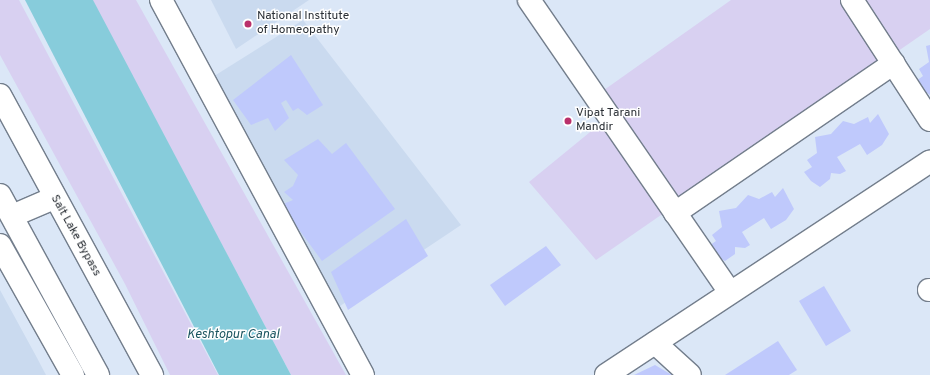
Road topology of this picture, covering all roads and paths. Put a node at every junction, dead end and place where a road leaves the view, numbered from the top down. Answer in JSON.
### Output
{"nodes":[{"id":1,"x":161,"y":0,"type":"edge"},
{"id":2,"x":529,"y":0,"type":"edge"},
{"id":3,"x":852,"y":0,"type":"edge"},
{"id":4,"x":894,"y":63,"type":"junction"},
{"id":5,"x":0,"y":95,"type":"edge"},
{"id":6,"x":930,"y":120,"type":"edge"},
{"id":7,"x":930,"y":161,"type":"edge"},
{"id":8,"x":0,"y":195,"type":"edge"},
{"id":9,"x":54,"y":198,"type":"junction"},
{"id":10,"x":675,"y":213,"type":"junction"},
{"id":11,"x":12,"y":216,"type":"junction"},
{"id":12,"x":0,"y":246,"type":"edge"},
{"id":13,"x":44,"y":276,"type":"junction"},
{"id":14,"x":730,"y":292,"type":"junction"},
{"id":15,"x":655,"y":343,"type":"junction"},
{"id":16,"x":73,"y":375,"type":"edge"},
{"id":17,"x":98,"y":375,"type":"edge"},
{"id":18,"x":152,"y":375,"type":"edge"},
{"id":19,"x":363,"y":375,"type":"edge"},
{"id":20,"x":606,"y":375,"type":"edge"},
{"id":21,"x":690,"y":375,"type":"edge"}],
"edges":[{"from":1,"to":19,"type":"street"},
{"from":2,"to":10,"type":"street"},
{"from":3,"to":4,"type":"street"},
{"from":4,"to":6,"type":"street"},
{"from":4,"to":10,"type":"street"},
{"from":5,"to":9,"type":"street","name":"Salt Lake Bypass"},
{"from":7,"to":14,"type":"street"},
{"from":8,"to":11,"type":"street"},
{"from":9,"to":11,"type":"street"},
{"from":9,"to":18,"type":"street","name":"Salt Lake Bypass"},
{"from":10,"to":14,"type":"street"},
{"from":11,"to":13,"type":"street"},
{"from":12,"to":13,"type":"street"},
{"from":12,"to":16,"type":"street"},
{"from":13,"to":17,"type":"street"},
{"from":14,"to":15,"type":"street"},
{"from":15,"to":20,"type":"street"},
{"from":15,"to":21,"type":"street"}]}
